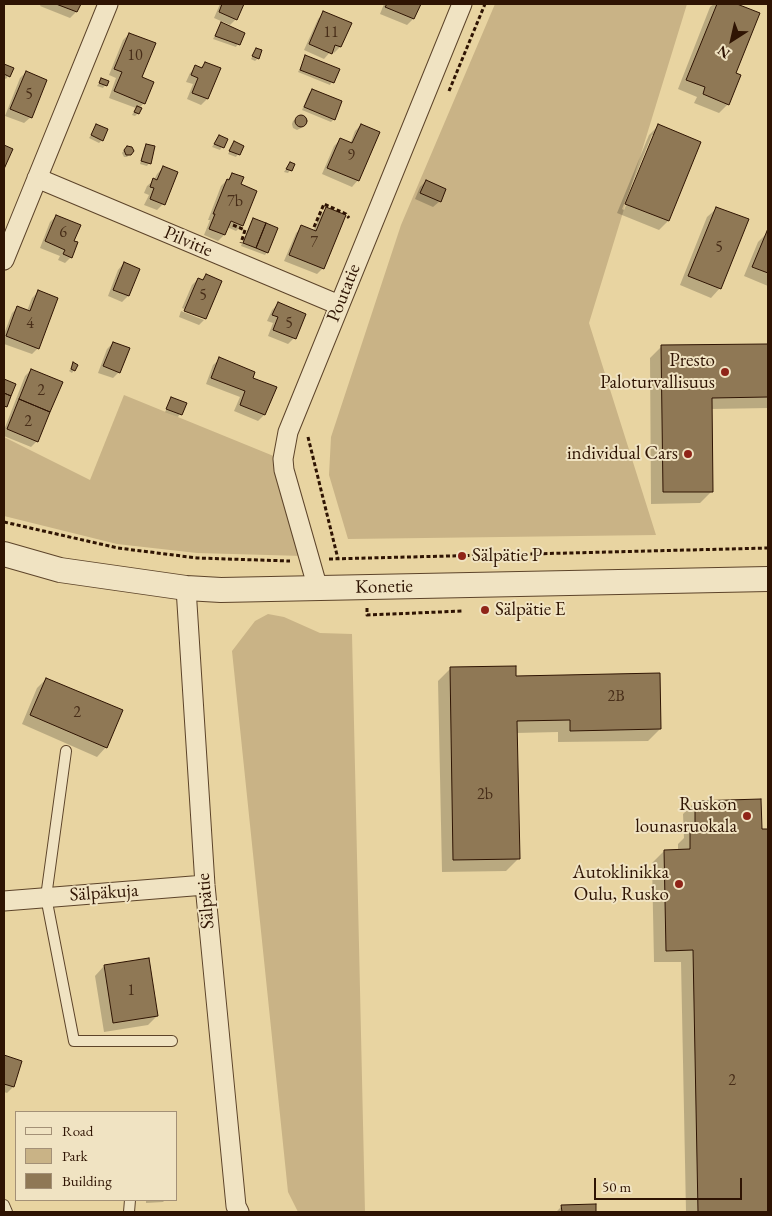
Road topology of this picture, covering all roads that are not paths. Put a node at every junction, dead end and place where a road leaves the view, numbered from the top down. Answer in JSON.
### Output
{"nodes":[{"id":1,"x":108,"y":4,"type":"edge"},
{"id":2,"x":462,"y":4,"type":"edge"},
{"id":3,"x":37,"y":178,"type":"junction"},
{"id":4,"x":4,"y":260,"type":"edge"},
{"id":5,"x":339,"y":305,"type":"junction"},
{"id":6,"x":4,"y":554,"type":"edge"},
{"id":7,"x":768,"y":579,"type":"edge"},
{"id":8,"x":186,"y":588,"type":"junction"},
{"id":9,"x":318,"y":589,"type":"junction"},
{"id":10,"x":66,"y":751,"type":"dead end"},
{"id":11,"x":204,"y":885,"type":"junction"},
{"id":12,"x":46,"y":897,"type":"junction"},
{"id":13,"x":4,"y":900,"type":"edge"},
{"id":14,"x":172,"y":1042,"type":"dead end"},
{"id":15,"x":4,"y":1205,"type":"edge"},
{"id":16,"x":233,"y":1210,"type":"edge"},
{"id":17,"x":7,"y":1212,"type":"edge"}],
"edges":[{"from":1,"to":3,"type":"street"},
{"from":2,"to":5,"type":"street","name":"Poutatie"},
{"from":3,"to":4,"type":"street"},
{"from":3,"to":5,"type":"street","name":"Pilvitie"},
{"from":5,"to":9,"type":"street","name":"Poutatie"},
{"from":6,"to":8,"type":"street","name":"Konetie"},
{"from":7,"to":9,"type":"street","name":"Konetie"},
{"from":8,"to":9,"type":"street","name":"Konetie"},
{"from":8,"to":11,"type":"street","name":"Sälpätie"},
{"from":10,"to":12,"type":"lane"},
{"from":11,"to":12,"type":"street","name":"Sälpäkuja"},
{"from":11,"to":16,"type":"street","name":"Sälpätie"},
{"from":12,"to":13,"type":"street","name":"Sälpäkuja"},
{"from":12,"to":14,"type":"lane"},
{"from":15,"to":17,"type":"lane"}]}
